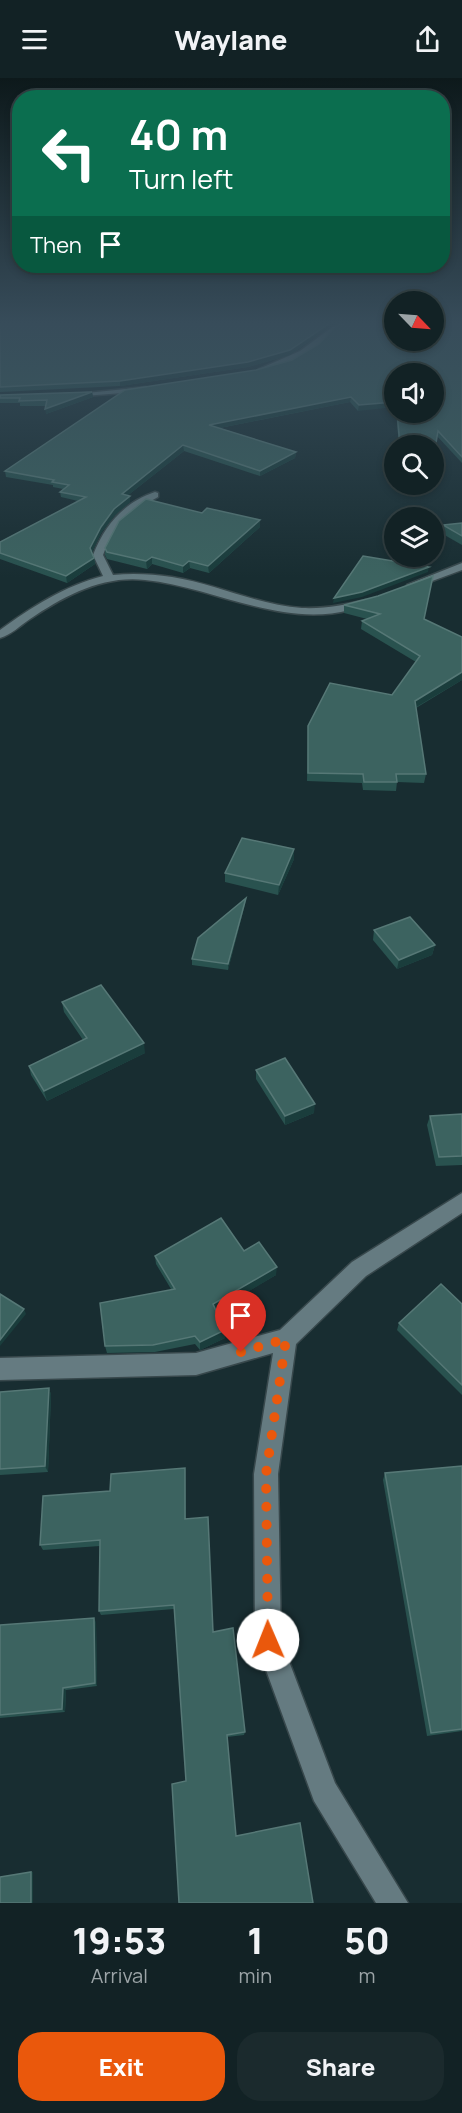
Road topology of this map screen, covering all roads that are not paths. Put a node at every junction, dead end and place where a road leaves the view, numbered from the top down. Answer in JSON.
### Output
{"nodes":[{"id":1,"x":155,"y":495,"type":"dead end"},
{"id":2,"x":462,"y":566,"type":"edge"},
{"id":3,"x":109,"y":578,"type":"junction"},
{"id":4,"x":401,"y":589,"type":"edge"},
{"id":5,"x":381,"y":597,"type":"edge"},
{"id":6,"x":0,"y":635,"type":"edge"},
{"id":7,"x":462,"y":1202,"type":"edge"},
{"id":8,"x":286,"y":1339,"type":"junction"},
{"id":9,"x":0,"y":1369,"type":"edge"},
{"id":10,"x":393,"y":1903,"type":"edge"}],
"edges":[{"from":1,"to":3,"type":"street"},
{"from":2,"to":4,"type":"street"},
{"from":3,"to":5,"type":"street"},
{"from":3,"to":6,"type":"street"},
{"from":7,"to":8,"type":"street"},
{"from":8,"to":9,"type":"street"},
{"from":8,"to":10,"type":"street"}]}
